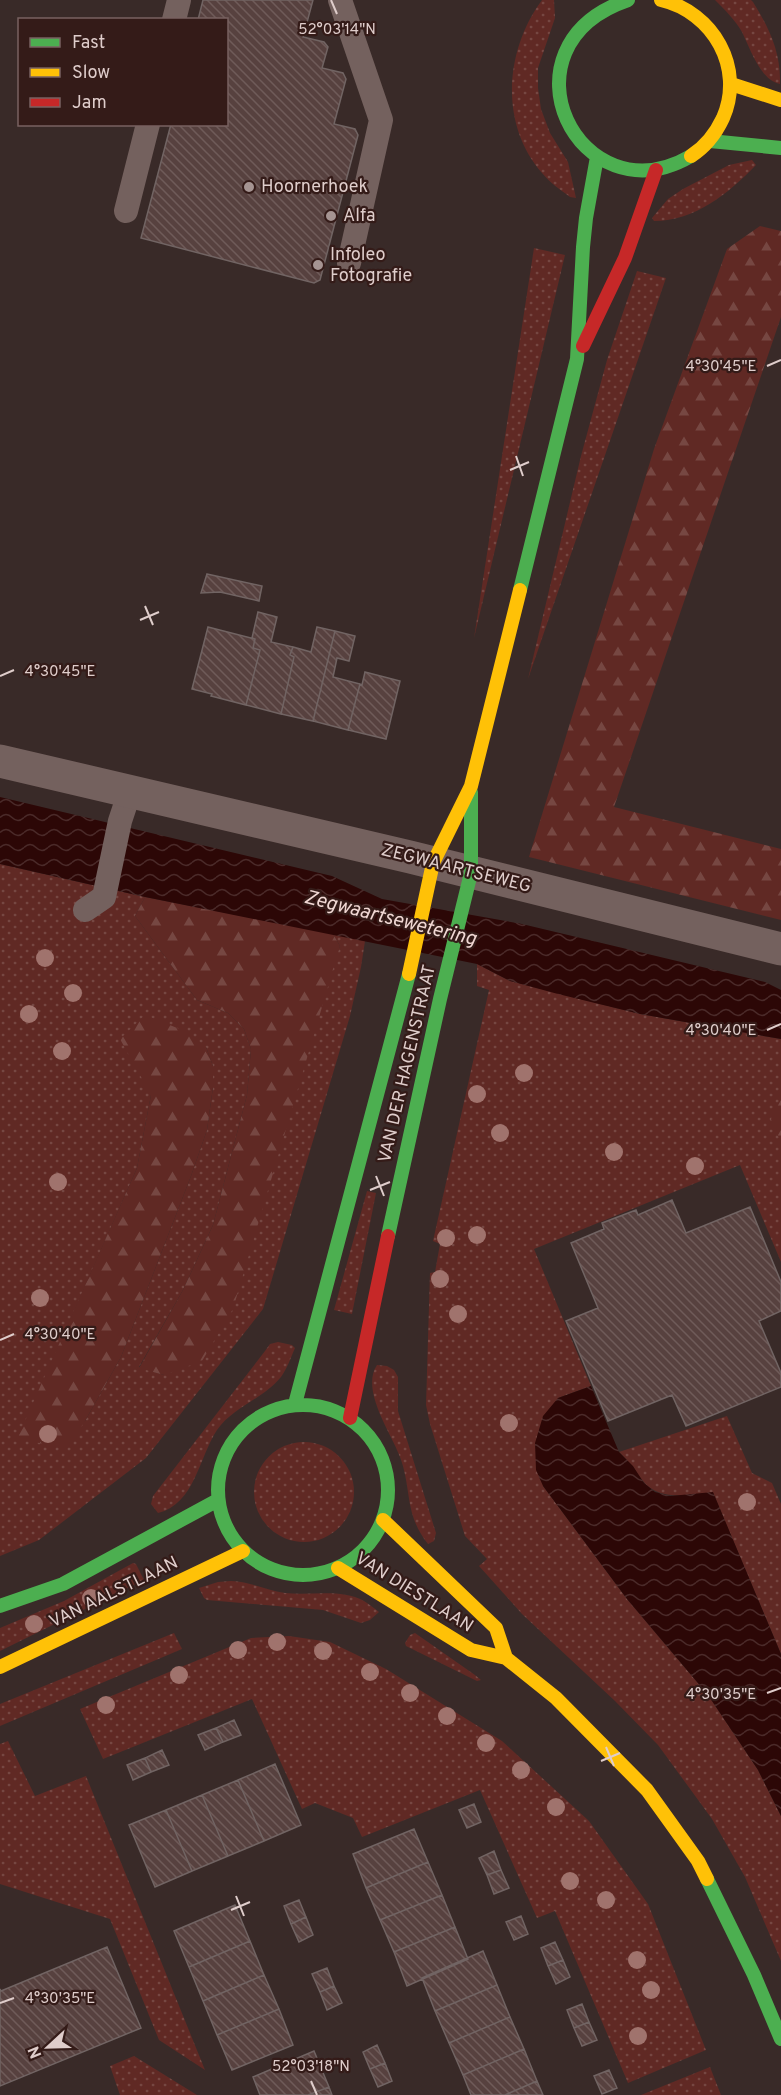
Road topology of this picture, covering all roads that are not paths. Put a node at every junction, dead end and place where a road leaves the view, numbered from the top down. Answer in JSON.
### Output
{"nodes":[{"id":1,"x":179,"y":0,"type":"edge"},
{"id":2,"x":340,"y":0,"type":"edge"},
{"id":3,"x":628,"y":0,"type":"edge"},
{"id":4,"x":662,"y":0,"type":"edge"},
{"id":5,"x":174,"y":18,"type":"edge"},
{"id":6,"x":731,"y":84,"type":"junction"},
{"id":7,"x":781,"y":100,"type":"edge"},
{"id":8,"x":147,"y":126,"type":"edge"},
{"id":9,"x":710,"y":141,"type":"junction"},
{"id":10,"x":781,"y":148,"type":"edge"},
{"id":11,"x":597,"y":157,"type":"junction"},
{"id":12,"x":656,"y":170,"type":"junction"},
{"id":13,"x":126,"y":211,"type":"dead end"},
{"id":14,"x":349,"y":263,"type":"dead end"},
{"id":15,"x":577,"y":359,"type":"junction"},
{"id":16,"x":0,"y":761,"type":"edge"},
{"id":17,"x":471,"y":786,"type":"junction"},
{"id":18,"x":125,"y":806,"type":"junction"},
{"id":19,"x":429,"y":876,"type":"junction"},
{"id":20,"x":469,"y":883,"type":"junction"},
{"id":21,"x":94,"y":904,"type":"dead end"},
{"id":22,"x":781,"y":949,"type":"edge"},
{"id":23,"x":295,"y":1404,"type":"junction"},
{"id":24,"x":350,"y":1418,"type":"junction"},
{"id":25,"x":218,"y":1500,"type":"junction"},
{"id":26,"x":383,"y":1520,"type":"junction"},
{"id":27,"x":243,"y":1551,"type":"junction"},
{"id":28,"x":338,"y":1568,"type":"junction"},
{"id":29,"x":0,"y":1606,"type":"edge"},
{"id":30,"x":506,"y":1658,"type":"junction"},
{"id":31,"x":0,"y":1667,"type":"edge"},
{"id":32,"x":781,"y":2039,"type":"edge"}],
"edges":[{"from":1,"to":5,"type":"lane"},
{"from":2,"to":14,"type":"lane"},
{"from":3,"to":11,"type":"street"},
{"from":4,"to":6,"type":"street"},
{"from":6,"to":7,"type":"street"},
{"from":6,"to":9,"type":"street"},
{"from":8,"to":13,"type":"lane"},
{"from":9,"to":10,"type":"street"},
{"from":9,"to":12,"type":"street"},
{"from":11,"to":12,"type":"street"},
{"from":11,"to":15,"type":"street","name":"VAN DER HAGENSTRAAT"},
{"from":12,"to":15,"type":"street","name":"VAN DER HAGENSTRAAT"},
{"from":15,"to":17,"type":"street","name":"VAN DER HAGENSTRAAT"},
{"from":16,"to":18,"type":"street","name":"ZEGWAARTSEWEG"},
{"from":17,"to":19,"type":"street","name":"VAN DER HAGENSTRAAT"},
{"from":17,"to":20,"type":"street","name":"VAN DER HAGENSTRAAT"},
{"from":18,"to":19,"type":"street","name":"ZEGWAARTSEWEG"},
{"from":18,"to":21,"type":"lane"},
{"from":19,"to":20,"type":"street","name":"ZEGWAARTSEWEG"},
{"from":19,"to":23,"type":"street","name":"VAN DER HAGENSTRAAT"},
{"from":20,"to":22,"type":"street","name":"ZEGWAARTSEWEG"},
{"from":20,"to":24,"type":"street","name":"VAN DER HAGENSTRAAT"},
{"from":23,"to":24,"type":"street"},
{"from":23,"to":25,"type":"street"},
{"from":24,"to":26,"type":"street"},
{"from":25,"to":27,"type":"street"},
{"from":25,"to":29,"type":"street","name":"VAN AALSTLAAN"},
{"from":26,"to":28,"type":"street"},
{"from":26,"to":30,"type":"street","name":"VAN DIESTLAAN"},
{"from":27,"to":28,"type":"street"},
{"from":27,"to":31,"type":"street","name":"VAN AALSTLAAN"},
{"from":28,"to":30,"type":"street","name":"VAN DIESTLAAN"},
{"from":30,"to":32,"type":"street","name":"VAN DIESTLAAN"}]}
